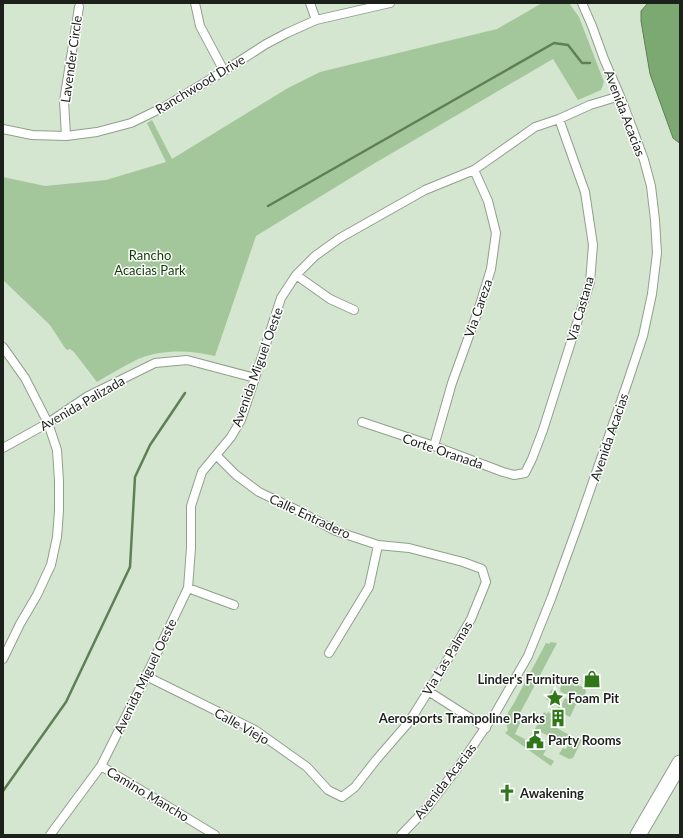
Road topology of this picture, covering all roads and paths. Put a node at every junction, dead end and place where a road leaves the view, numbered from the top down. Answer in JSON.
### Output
{"nodes":[{"id":1,"x":195,"y":3,"type":"edge"},
{"id":2,"x":310,"y":3,"type":"edge"},
{"id":3,"x":390,"y":3,"type":"edge"},
{"id":4,"x":582,"y":3,"type":"edge"},
{"id":5,"x":79,"y":6,"type":"dead end"},
{"id":6,"x":316,"y":20,"type":"junction"},
{"id":7,"x":224,"y":71,"type":"junction"},
{"id":8,"x":620,"y":96,"type":"junction"},
{"id":9,"x":559,"y":119,"type":"junction"},
{"id":10,"x":3,"y":129,"type":"edge"},
{"id":11,"x":66,"y":136,"type":"junction"},
{"id":12,"x":474,"y":170,"type":"junction"},
{"id":13,"x":296,"y":275,"type":"junction"},
{"id":14,"x":354,"y":310,"type":"dead end"},
{"id":15,"x":3,"y":347,"type":"edge"},
{"id":16,"x":255,"y":378,"type":"junction"},
{"id":17,"x":362,"y":422,"type":"dead end"},
{"id":18,"x":48,"y":423,"type":"junction"},
{"id":19,"x":434,"y":446,"type":"junction"},
{"id":20,"x":3,"y":448,"type":"edge"},
{"id":21,"x":216,"y":455,"type":"junction"},
{"id":22,"x":524,"y":473,"type":"joint"},
{"id":23,"x":378,"y":545,"type":"junction"},
{"id":24,"x":463,"y":562,"type":"joint"},
{"id":25,"x":188,"y":588,"type":"junction"},
{"id":26,"x":234,"y":605,"type":"dead end"},
{"id":27,"x":329,"y":653,"type":"dead end"},
{"id":28,"x":3,"y":660,"type":"edge"},
{"id":29,"x":146,"y":676,"type":"junction"},
{"id":30,"x":428,"y":691,"type":"junction"},
{"id":31,"x":486,"y":728,"type":"junction"},
{"id":32,"x":680,"y":763,"type":"edge"},
{"id":33,"x":101,"y":766,"type":"junction"},
{"id":34,"x":328,"y":790,"type":"joint"},
{"id":35,"x":50,"y":835,"type":"edge"},
{"id":36,"x":215,"y":835,"type":"edge"},
{"id":37,"x":401,"y":835,"type":"edge"},
{"id":38,"x":638,"y":835,"type":"edge"}],
"edges":[{"from":1,"to":7,"type":"street"},
{"from":2,"to":6,"type":"street"},
{"from":3,"to":6,"type":"street","name":"Ranchwood Drive"},
{"from":4,"to":8,"type":"street","name":"Avenida Acacias"},
{"from":5,"to":11,"type":"street","name":"Lavender Circle"},
{"from":6,"to":7,"type":"street","name":"Ranchwood Drive"},
{"from":7,"to":11,"type":"street","name":"Ranchwood Drive"},
{"from":8,"to":9,"type":"street","name":"Avenida Miguel Oeste"},
{"from":8,"to":31,"type":"street","name":"Avenida Acacias"},
{"from":9,"to":12,"type":"street","name":"Avenida Miguel Oeste"},
{"from":9,"to":22,"type":"street","name":"Via Castana"},
{"from":10,"to":11,"type":"street","name":"Ranchwood Drive"},
{"from":12,"to":13,"type":"street","name":"Avenida Miguel Oeste"},
{"from":12,"to":19,"type":"street","name":"Via Careza"},
{"from":13,"to":14,"type":"street"},
{"from":13,"to":16,"type":"street","name":"Avenida Miguel Oeste"},
{"from":15,"to":18,"type":"street"},
{"from":16,"to":18,"type":"street","name":"Avenida Palizada"},
{"from":16,"to":21,"type":"street","name":"Avenida Miguel Oeste"},
{"from":17,"to":19,"type":"street","name":"Corte Oranada"},
{"from":18,"to":20,"type":"street","name":"Avenida Palizada"},
{"from":18,"to":28,"type":"street"},
{"from":19,"to":22,"type":"street","name":"Corte Oranada"},
{"from":21,"to":23,"type":"street","name":"Calle Entradero"},
{"from":21,"to":25,"type":"street","name":"Avenida Miguel Oeste"},
{"from":23,"to":24,"type":"street","name":"Calle Entradero"},
{"from":23,"to":27,"type":"street"},
{"from":24,"to":30,"type":"street","name":"Via Las Palmas"},
{"from":25,"to":26,"type":"street"},
{"from":25,"to":29,"type":"street","name":"Avenida Miguel Oeste"},
{"from":29,"to":33,"type":"street","name":"Avenida Miguel Oeste"},
{"from":29,"to":34,"type":"street","name":"Calle Viejo"},
{"from":30,"to":31,"type":"street"},
{"from":30,"to":34,"type":"street","name":"Via Las Palmas"},
{"from":31,"to":37,"type":"street","name":"Avenida Acacias"},
{"from":32,"to":38,"type":"highway"},
{"from":33,"to":35,"type":"street","name":"Avenida Miguel Oeste"},
{"from":33,"to":36,"type":"street","name":"Camino Mancho"}]}
